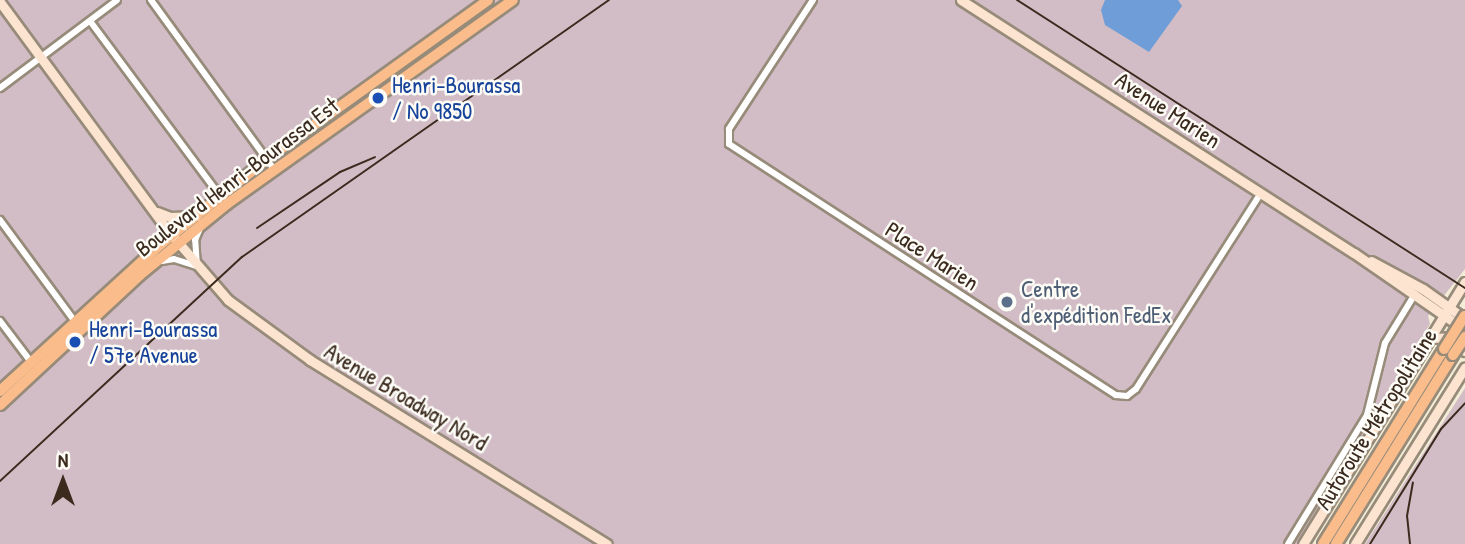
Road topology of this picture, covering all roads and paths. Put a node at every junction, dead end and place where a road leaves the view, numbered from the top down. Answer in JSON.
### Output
{"nodes":[{"id":1,"x":117,"y":0,"type":"edge"},
{"id":2,"x":150,"y":0,"type":"edge"},
{"id":3,"x":488,"y":0,"type":"edge"},
{"id":4,"x":513,"y":0,"type":"edge"},
{"id":5,"x":813,"y":0,"type":"edge"},
{"id":6,"x":961,"y":0,"type":"edge"},
{"id":7,"x":0,"y":2,"type":"edge"},
{"id":8,"x":90,"y":21,"type":"junction"},
{"id":9,"x":41,"y":58,"type":"junction"},
{"id":10,"x":0,"y":88,"type":"edge"},
{"id":11,"x":270,"y":164,"type":"junction"},
{"id":12,"x":1261,"y":193,"type":"junction"},
{"id":13,"x":220,"y":196,"type":"junction"},
{"id":14,"x":151,"y":208,"type":"junction"},
{"id":15,"x":200,"y":219,"type":"junction"},
{"id":16,"x":0,"y":220,"type":"edge"},
{"id":17,"x":175,"y":239,"type":"junction"},
{"id":18,"x":1354,"y":253,"type":"junction"},
{"id":19,"x":197,"y":266,"type":"junction"},
{"id":20,"x":140,"y":275,"type":"junction"},
{"id":21,"x":1465,"y":282,"type":"edge"},
{"id":22,"x":1420,"y":287,"type":"junction"},
{"id":23,"x":1413,"y":296,"type":"junction"},
{"id":24,"x":1446,"y":312,"type":"junction"},
{"id":25,"x":1465,"y":318,"type":"edge"},
{"id":26,"x":0,"y":321,"type":"edge"},
{"id":27,"x":78,"y":326,"type":"junction"},
{"id":28,"x":1465,"y":330,"type":"edge"},
{"id":29,"x":1465,"y":337,"type":"edge"},
{"id":30,"x":1430,"y":338,"type":"junction"},
{"id":31,"x":1465,"y":351,"type":"edge"},
{"id":32,"x":1448,"y":352,"type":"junction"},
{"id":33,"x":31,"y":362,"type":"junction"},
{"id":34,"x":1465,"y":367,"type":"edge"},
{"id":35,"x":0,"y":391,"type":"edge"},
{"id":36,"x":0,"y":405,"type":"edge"},
{"id":37,"x":607,"y":544,"type":"edge"},
{"id":38,"x":1288,"y":544,"type":"edge"},
{"id":39,"x":1303,"y":544,"type":"edge"},
{"id":40,"x":1323,"y":544,"type":"edge"},
{"id":41,"x":1336,"y":544,"type":"edge"},
{"id":42,"x":1355,"y":544,"type":"edge"}],
"edges":[{"from":1,"to":8,"type":"street"},
{"from":2,"to":11,"type":"street"},
{"from":3,"to":11,"type":"main road","name":"Boulevard Henri-Bourassa Est"},
{"from":4,"to":11,"type":"main road","name":"Boulevard Henri-Bourassa Est"},
{"from":5,"to":12,"type":"street","name":"Place Marien"},
{"from":6,"to":12,"type":"street","name":"Avenue Marien"},
{"from":7,"to":9,"type":"street","name":"Avenue Broadway Nord"},
{"from":8,"to":9,"type":"street"},
{"from":8,"to":13,"type":"street"},
{"from":9,"to":10,"type":"street"},
{"from":9,"to":14,"type":"street","name":"Avenue Broadway Nord"},
{"from":11,"to":13,"type":"main road","name":"Boulevard Henri-Bourassa Est"},
{"from":11,"to":15,"type":"main road","name":"Boulevard Henri-Bourassa Est"},
{"from":12,"to":18,"type":"street","name":"Avenue Marien"},
{"from":13,"to":15,"type":"main road","name":"Boulevard Henri-Bourassa Est"},
{"from":14,"to":15,"type":"street"},
{"from":14,"to":17,"type":"street","name":"Avenue Broadway Nord"},
{"from":15,"to":17,"type":"main road","name":"Boulevard Henri-Bourassa Est"},
{"from":15,"to":19,"type":"street"},
{"from":16,"to":27,"type":"street"},
{"from":17,"to":19,"type":"street","name":"Avenue Broadway Nord"},
{"from":17,"to":20,"type":"main road","name":"Boulevard Henri-Bourassa Est"},
{"from":17,"to":27,"type":"main road","name":"Boulevard Henri-Bourassa Est"},
{"from":18,"to":22,"type":"street","name":"Avenue Marien"},
{"from":18,"to":23,"type":"street","name":"Avenue Marien"},
{"from":19,"to":20,"type":"street"},
{"from":19,"to":37,"type":"street","name":"Avenue Broadway Nord"},
{"from":20,"to":27,"type":"main road","name":"Boulevard Henri-Bourassa Est"},
{"from":21,"to":24,"type":"street"},
{"from":22,"to":23,"type":"street"},
{"from":22,"to":24,"type":"street","name":"Avenue Marien"},
{"from":23,"to":24,"type":"street","name":"Avenue Marien"},
{"from":23,"to":38,"type":"street"},
{"from":24,"to":25,"type":"street","name":"Avenue Marien"},
{"from":24,"to":28,"type":"street","name":"Avenue Marien"},
{"from":24,"to":30,"type":"street"},
{"from":25,"to":32,"type":"highway","name":"Autoroute Métropolitaine","bridge":true},
{"from":26,"to":33,"type":"street"},
{"from":27,"to":33,"type":"main road","name":"Boulevard Henri-Bourassa Est"},
{"from":27,"to":36,"type":"main road","name":"Boulevard Henri-Bourassa Est"},
{"from":29,"to":32,"type":"highway","name":"Autoroute Métropolitaine","bridge":true},
{"from":30,"to":31,"type":"street"},
{"from":30,"to":39,"type":"street"},
{"from":32,"to":40,"type":"highway","name":"Autoroute Métropolitaine"},
{"from":32,"to":41,"type":"highway","name":"Autoroute Métropolitaine"},
{"from":33,"to":35,"type":"main road","name":"Boulevard Henri-Bourassa Est"},
{"from":34,"to":42,"type":"street"}]}
